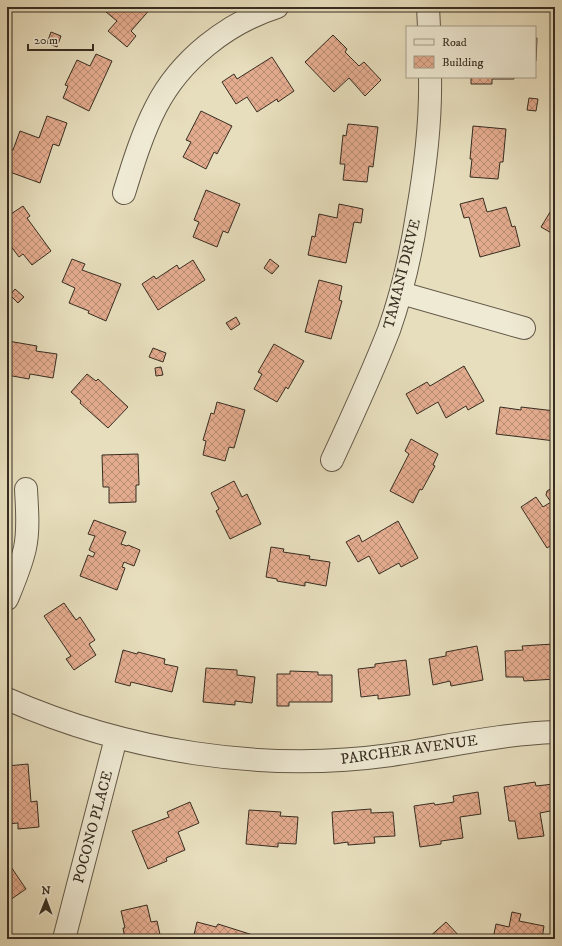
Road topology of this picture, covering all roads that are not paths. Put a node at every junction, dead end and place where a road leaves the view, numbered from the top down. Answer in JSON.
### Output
{"nodes":[{"id":1,"x":277,"y":7,"type":"edge"},
{"id":2,"x":428,"y":7,"type":"edge"},
{"id":3,"x":429,"y":26,"type":"edge"},
{"id":4,"x":430,"y":78,"type":"edge"},
{"id":5,"x":124,"y":193,"type":"dead end"},
{"id":6,"x":400,"y":293,"type":"junction"},
{"id":7,"x":524,"y":328,"type":"dead end"},
{"id":8,"x":332,"y":460,"type":"dead end"},
{"id":9,"x":26,"y":489,"type":"dead end"},
{"id":10,"x":7,"y":598,"type":"edge"},
{"id":11,"x":7,"y":699,"type":"edge"},
{"id":12,"x":555,"y":732,"type":"edge"},
{"id":13,"x":116,"y":738,"type":"junction"},
{"id":14,"x":64,"y":939,"type":"edge"}],
"edges":[{"from":1,"to":5,"type":"street"},
{"from":2,"to":3,"type":"street"},
{"from":4,"to":6,"type":"street","name":"TAMANI DRIVE"},
{"from":6,"to":7,"type":"street"},
{"from":6,"to":8,"type":"street","name":"TAMANI DRIVE"},
{"from":9,"to":10,"type":"street"},
{"from":11,"to":13,"type":"street","name":"PARCHER AVENUE"},
{"from":12,"to":13,"type":"street","name":"PARCHER AVENUE"},
{"from":13,"to":14,"type":"street","name":"POCONO PLACE"}]}
